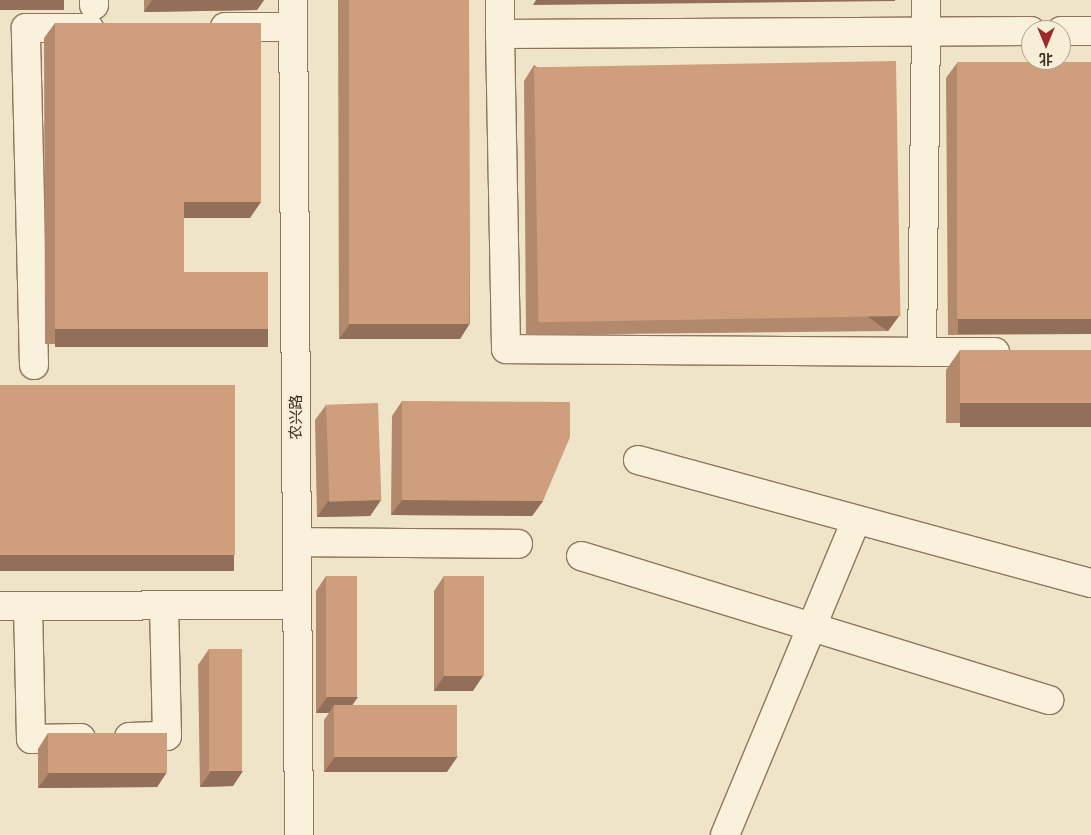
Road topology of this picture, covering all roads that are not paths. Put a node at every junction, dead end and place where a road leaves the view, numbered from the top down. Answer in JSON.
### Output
{"nodes":[{"id":1,"x":293,"y":0,"type":"edge"},
{"id":2,"x":500,"y":0,"type":"edge"},
{"id":3,"x":926,"y":0,"type":"edge"},
{"id":4,"x":293,"y":27,"type":"junction"},
{"id":5,"x":115,"y":28,"type":"edge"},
{"id":6,"x":204,"y":28,"type":"edge"},
{"id":7,"x":1021,"y":31,"type":"edge"},
{"id":8,"x":1071,"y":31,"type":"edge"},
{"id":9,"x":1091,"y":31,"type":"edge"},
{"id":10,"x":926,"y":32,"type":"junction"},
{"id":11,"x":500,"y":34,"type":"junction"},
{"id":12,"x":922,"y":352,"type":"junction"},
{"id":13,"x":1021,"y":352,"type":"edge"},
{"id":14,"x":34,"y":364,"type":"dead end"},
{"id":15,"x":638,"y":460,"type":"dead end"},
{"id":16,"x":856,"y":520,"type":"junction"},
{"id":17,"x":297,"y":542,"type":"junction"},
{"id":18,"x":518,"y":544,"type":"dead end"},
{"id":19,"x":581,"y":556,"type":"dead end"},
{"id":20,"x":1091,"y":583,"type":"edge"},
{"id":21,"x":297,"y":605,"type":"junction"},
{"id":22,"x":0,"y":606,"type":"edge"},
{"id":23,"x":28,"y":606,"type":"junction"},
{"id":24,"x":164,"y":606,"type":"junction"},
{"id":25,"x":812,"y":625,"type":"junction"},
{"id":26,"x":1049,"y":700,"type":"dead end"},
{"id":27,"x":298,"y":835,"type":"edge"},
{"id":28,"x":725,"y":835,"type":"edge"}],
"edges":[{"from":1,"to":4,"type":"street","name":"农兴路"},
{"from":2,"to":11,"type":"street"},
{"from":3,"to":10,"type":"street"},
{"from":4,"to":6,"type":"street"},
{"from":4,"to":17,"type":"street","name":"农兴路"},
{"from":5,"to":14,"type":"street"},
{"from":7,"to":10,"type":"street"},
{"from":8,"to":9,"type":"street"},
{"from":10,"to":11,"type":"street"},
{"from":10,"to":12,"type":"street"},
{"from":11,"to":12,"type":"street"},
{"from":12,"to":13,"type":"street"},
{"from":15,"to":16,"type":"street"},
{"from":16,"to":20,"type":"street"},
{"from":16,"to":25,"type":"street"},
{"from":17,"to":18,"type":"street"},
{"from":17,"to":21,"type":"street","name":"农兴路"},
{"from":19,"to":25,"type":"street"},
{"from":21,"to":24,"type":"street"},
{"from":21,"to":27,"type":"street","name":"农兴路"},
{"from":22,"to":23,"type":"street"},
{"from":23,"to":24,"type":"street"},
{"from":23,"to":24,"type":"street"},
{"from":25,"to":26,"type":"street"},
{"from":25,"to":28,"type":"street"}]}
